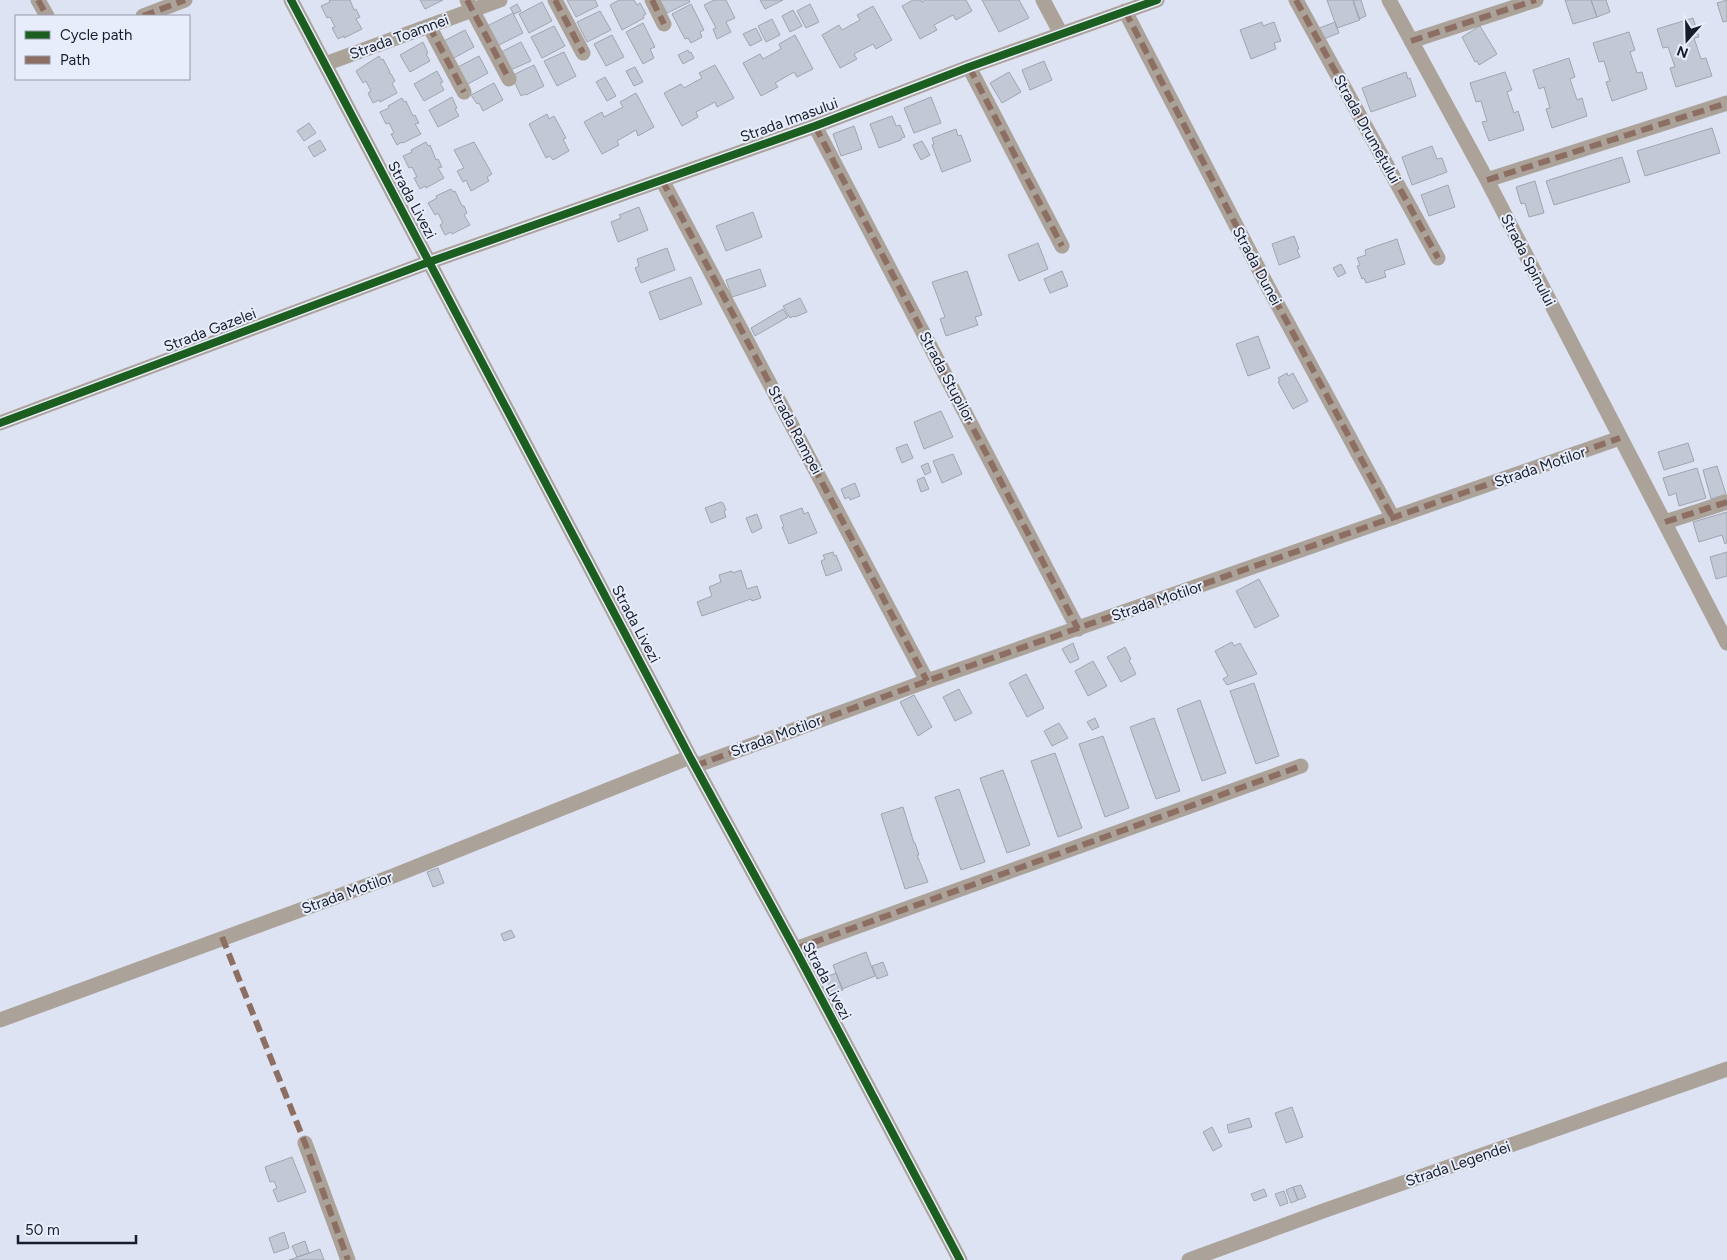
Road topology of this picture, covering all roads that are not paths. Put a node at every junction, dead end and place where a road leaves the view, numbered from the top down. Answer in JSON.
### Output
{"nodes":[{"id":1,"x":38,"y":0,"type":"edge"},
{"id":2,"x":185,"y":0,"type":"edge"},
{"id":3,"x":291,"y":0,"type":"edge"},
{"id":4,"x":500,"y":0,"type":"edge"},
{"id":5,"x":555,"y":0,"type":"edge"},
{"id":6,"x":652,"y":0,"type":"edge"},
{"id":7,"x":1043,"y":0,"type":"edge"},
{"id":8,"x":1157,"y":0,"type":"edge"},
{"id":9,"x":1296,"y":0,"type":"edge"},
{"id":10,"x":1390,"y":0,"type":"edge"},
{"id":11,"x":1536,"y":0,"type":"edge"},
{"id":12,"x":469,"y":5,"type":"edge"},
{"id":13,"x":1125,"y":12,"type":"junction"},
{"id":14,"x":46,"y":15,"type":"edge"},
{"id":15,"x":146,"y":15,"type":"edge"},
{"id":16,"x":664,"y":24,"type":"dead end"},
{"id":17,"x":429,"y":26,"type":"junction"},
{"id":18,"x":1061,"y":34,"type":"junction"},
{"id":19,"x":1411,"y":40,"type":"junction"},
{"id":20,"x":583,"y":53,"type":"dead end"},
{"id":21,"x":325,"y":64,"type":"junction"},
{"id":22,"x":969,"y":67,"type":"junction"},
{"id":23,"x":509,"y":79,"type":"dead end"},
{"id":24,"x":464,"y":92,"type":"dead end"},
{"id":25,"x":1727,"y":103,"type":"edge"},
{"id":26,"x":815,"y":126,"type":"junction"},
{"id":27,"x":662,"y":180,"type":"junction"},
{"id":28,"x":1487,"y":180,"type":"junction"},
{"id":29,"x":1062,"y":246,"type":"dead end"},
{"id":30,"x":1438,"y":258,"type":"dead end"},
{"id":31,"x":429,"y":262,"type":"junction"},
{"id":32,"x":0,"y":423,"type":"edge"},
{"id":33,"x":1620,"y":438,"type":"junction"},
{"id":34,"x":1727,"y":502,"type":"edge"},
{"id":35,"x":1393,"y":518,"type":"junction"},
{"id":36,"x":1665,"y":522,"type":"junction"},
{"id":37,"x":1078,"y":629,"type":"junction"},
{"id":38,"x":1727,"y":643,"type":"edge"},
{"id":39,"x":927,"y":681,"type":"junction"},
{"id":40,"x":693,"y":762,"type":"junction"},
{"id":41,"x":1301,"y":766,"type":"dead end"},
{"id":42,"x":795,"y":949,"type":"junction"},
{"id":43,"x":0,"y":1020,"type":"edge"},
{"id":44,"x":1727,"y":1069,"type":"edge"},
{"id":45,"x":306,"y":1143,"type":"dead end"},
{"id":46,"x":348,"y":1260,"type":"edge"},
{"id":47,"x":960,"y":1260,"type":"edge"},
{"id":48,"x":1189,"y":1260,"type":"edge"}],
"edges":[{"from":1,"to":14,"type":"street"},
{"from":2,"to":15,"type":"street"},
{"from":3,"to":21,"type":"street","name":"Strada Livezi"},
{"from":4,"to":12,"type":"street","name":"Strada Toamnei"},
{"from":5,"to":20,"type":"street"},
{"from":6,"to":16,"type":"street"},
{"from":7,"to":18,"type":"street"},
{"from":8,"to":13,"type":"street","name":"Strada Imasului"},
{"from":9,"to":30,"type":"street","name":"Strada Drumețului"},
{"from":10,"to":19,"type":"street","name":"Strada Spinului"},
{"from":11,"to":19,"type":"street"},
{"from":12,"to":17,"type":"street","name":"Strada Toamnei"},
{"from":12,"to":23,"type":"street"},
{"from":13,"to":18,"type":"street","name":"Strada Imasului"},
{"from":13,"to":35,"type":"street","name":"Strada Dunei"},
{"from":17,"to":21,"type":"street","name":"Strada Toamnei"},
{"from":17,"to":24,"type":"street"},
{"from":18,"to":22,"type":"street","name":"Strada Imasului"},
{"from":19,"to":28,"type":"street","name":"Strada Spinului"},
{"from":21,"to":31,"type":"street","name":"Strada Livezi"},
{"from":22,"to":26,"type":"street","name":"Strada Imasului"},
{"from":22,"to":29,"type":"street"},
{"from":25,"to":28,"type":"street"},
{"from":26,"to":27,"type":"street","name":"Strada Imasului"},
{"from":26,"to":37,"type":"street","name":"Strada Stupilor"},
{"from":27,"to":31,"type":"street","name":"Strada Imasului"},
{"from":27,"to":39,"type":"street","name":"Strada Rampei"},
{"from":28,"to":33,"type":"street","name":"Strada Spinului"},
{"from":31,"to":32,"type":"street","name":"Strada Gazelei"},
{"from":31,"to":40,"type":"street","name":"Strada Livezi"},
{"from":33,"to":35,"type":"street","name":"Strada Motilor"},
{"from":33,"to":36,"type":"street","name":"Strada Spinului"},
{"from":34,"to":36,"type":"street"},
{"from":35,"to":37,"type":"street","name":"Strada Motilor"},
{"from":36,"to":38,"type":"street","name":"Strada Spinului"},
{"from":37,"to":39,"type":"street","name":"Strada Motilor"},
{"from":39,"to":40,"type":"street","name":"Strada Motilor"},
{"from":40,"to":42,"type":"street","name":"Strada Livezi"},
{"from":40,"to":43,"type":"street","name":"Strada Motilor"},
{"from":41,"to":42,"type":"street"},
{"from":42,"to":47,"type":"street","name":"Strada Livezi"},
{"from":44,"to":48,"type":"street","name":"Strada Legendei"},
{"from":45,"to":46,"type":"street"}]}
